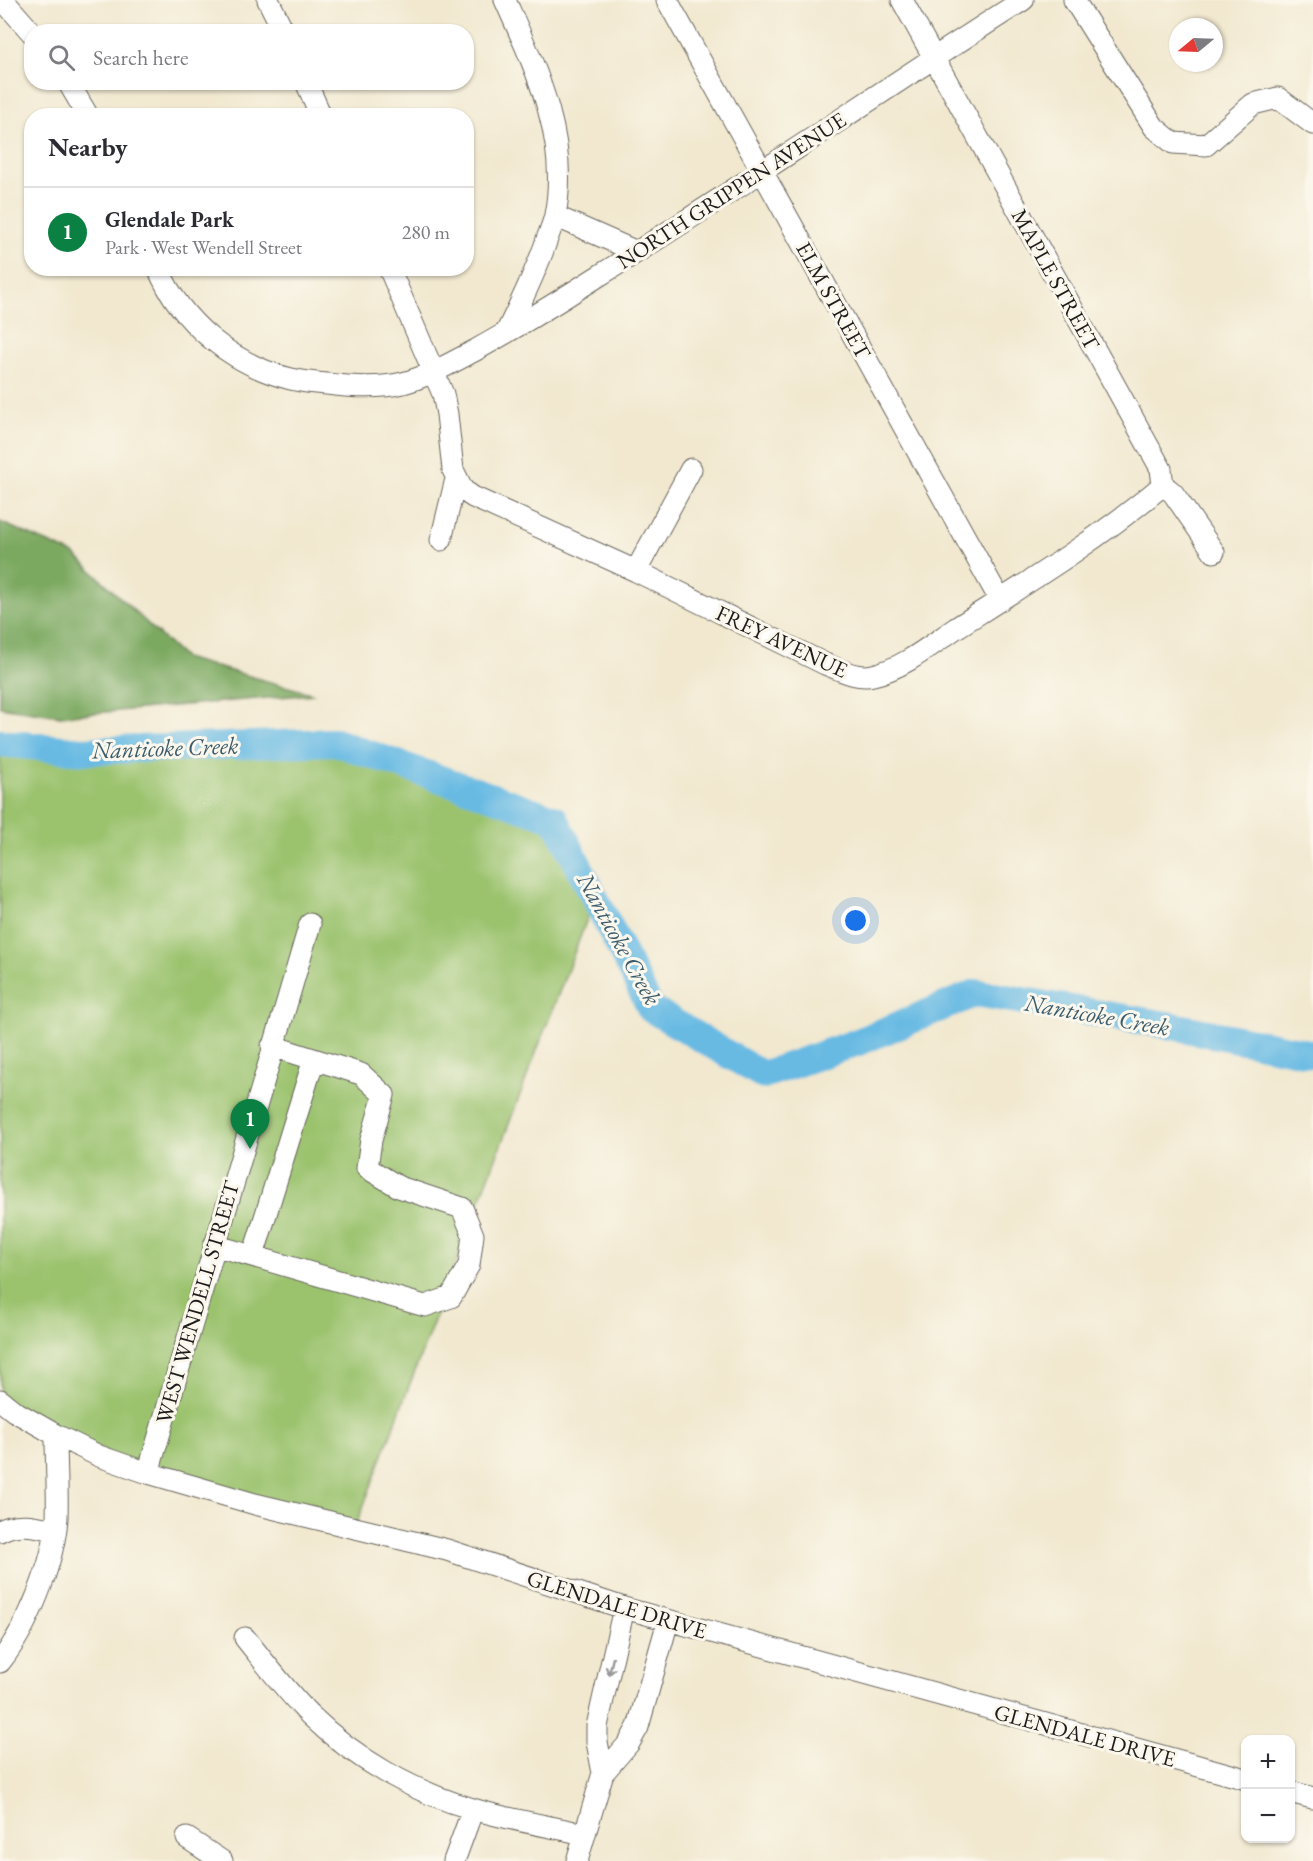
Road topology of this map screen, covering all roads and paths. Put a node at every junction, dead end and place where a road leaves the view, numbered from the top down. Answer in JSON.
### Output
{"nodes":[{"id":1,"x":3,"y":0,"type":"edge"},
{"id":2,"x":268,"y":0,"type":"edge"},
{"id":3,"x":505,"y":0,"type":"edge"},
{"id":4,"x":667,"y":0,"type":"edge"},
{"id":5,"x":902,"y":0,"type":"edge"},
{"id":6,"x":1023,"y":0,"type":"edge"},
{"id":7,"x":1074,"y":0,"type":"edge"},
{"id":8,"x":24,"y":24,"type":"edge"},
{"id":9,"x":280,"y":24,"type":"edge"},
{"id":10,"x":934,"y":57,"type":"junction"},
{"id":11,"x":73,"y":90,"type":"edge"},
{"id":12,"x":310,"y":90,"type":"edge"},
{"id":13,"x":83,"y":108,"type":"edge"},
{"id":14,"x":317,"y":108,"type":"edge"},
{"id":15,"x":1313,"y":124,"type":"edge"},
{"id":16,"x":761,"y":172,"type":"junction"},
{"id":17,"x":555,"y":216,"type":"junction"},
{"id":18,"x":637,"y":252,"type":"junction"},
{"id":19,"x":161,"y":276,"type":"edge"},
{"id":20,"x":392,"y":276,"type":"edge"},
{"id":21,"x":506,"y":334,"type":"junction"},
{"id":22,"x":434,"y":372,"type":"junction"},
{"id":23,"x":692,"y":469,"type":"dead end"},
{"id":24,"x":455,"y":474,"type":"junction"},
{"id":25,"x":1163,"y":485,"type":"junction"},
{"id":26,"x":441,"y":540,"type":"dead end"},
{"id":27,"x":1214,"y":552,"type":"dead end"},
{"id":28,"x":636,"y":571,"type":"junction"},
{"id":29,"x":1000,"y":600,"type":"junction"},
{"id":30,"x":310,"y":924,"type":"dead end"},
{"id":31,"x":272,"y":1046,"type":"junction"},
{"id":32,"x":314,"y":1059,"type":"junction"},
{"id":33,"x":214,"y":1245,"type":"junction"},
{"id":34,"x":253,"y":1256,"type":"junction"},
{"id":35,"x":0,"y":1400,"type":"edge"},
{"id":36,"x":56,"y":1435,"type":"junction"},
{"id":37,"x":148,"y":1473,"type":"junction"},
{"id":38,"x":55,"y":1530,"type":"junction"},
{"id":39,"x":0,"y":1531,"type":"edge"},
{"id":40,"x":624,"y":1608,"type":"junction"},
{"id":41,"x":668,"y":1621,"type":"junction"},
{"id":42,"x":245,"y":1638,"type":"dead end"},
{"id":43,"x":0,"y":1662,"type":"edge"},
{"id":44,"x":603,"y":1773,"type":"junction"},
{"id":45,"x":1241,"y":1778,"type":"edge"},
{"id":46,"x":1295,"y":1793,"type":"edge"},
{"id":47,"x":1313,"y":1798,"type":"edge"},
{"id":48,"x":473,"y":1809,"type":"junction"},
{"id":49,"x":585,"y":1834,"type":"junction"},
{"id":50,"x":187,"y":1838,"type":"dead end"},
{"id":51,"x":222,"y":1861,"type":"edge"},
{"id":52,"x":454,"y":1861,"type":"edge"},
{"id":53,"x":577,"y":1861,"type":"edge"}],
"edges":[{"from":1,"to":8,"type":"street"},
{"from":2,"to":9,"type":"street"},
{"from":3,"to":17,"type":"street"},
{"from":4,"to":16,"type":"street","name":"ELM STREET"},
{"from":5,"to":10,"type":"street","name":"MAPLE STREET"},
{"from":6,"to":10,"type":"street","name":"NORTH GRIPPEN AVENUE"},
{"from":7,"to":15,"type":"street"},
{"from":10,"to":16,"type":"street","name":"NORTH GRIPPEN AVENUE"},
{"from":10,"to":25,"type":"street","name":"MAPLE STREET"},
{"from":11,"to":13,"type":"street"},
{"from":12,"to":14,"type":"street"},
{"from":16,"to":18,"type":"street","name":"NORTH GRIPPEN AVENUE"},
{"from":16,"to":29,"type":"street","name":"ELM STREET"},
{"from":17,"to":18,"type":"street"},
{"from":17,"to":21,"type":"street"},
{"from":18,"to":21,"type":"street","name":"NORTH GRIPPEN AVENUE"},
{"from":19,"to":22,"type":"street","name":"NORTH GRIPPEN AVENUE"},
{"from":20,"to":22,"type":"street"},
{"from":21,"to":22,"type":"street","name":"NORTH GRIPPEN AVENUE"},
{"from":22,"to":24,"type":"street"},
{"from":23,"to":28,"type":"street"},
{"from":24,"to":26,"type":"street"},
{"from":24,"to":28,"type":"street","name":"FREY AVENUE"},
{"from":25,"to":27,"type":"street","name":"MAPLE STREET"},
{"from":25,"to":29,"type":"street","name":"FREY AVENUE"},
{"from":28,"to":29,"type":"street","name":"FREY AVENUE"},
{"from":30,"to":31,"type":"street","name":"WEST WENDELL STREET"},
{"from":31,"to":32,"type":"street"},
{"from":31,"to":33,"type":"street","name":"WEST WENDELL STREET"},
{"from":32,"to":34,"type":"street"},
{"from":32,"to":34,"type":"street"},
{"from":33,"to":34,"type":"street"},
{"from":33,"to":37,"type":"street","name":"WEST WENDELL STREET"},
{"from":35,"to":36,"type":"street","name":"GLENDALE DRIVE"},
{"from":36,"to":37,"type":"street","name":"GLENDALE DRIVE"},
{"from":36,"to":38,"type":"street"},
{"from":37,"to":40,"type":"street","name":"GLENDALE DRIVE"},
{"from":38,"to":39,"type":"street"},
{"from":38,"to":43,"type":"street"},
{"from":40,"to":41,"type":"street","name":"GLENDALE DRIVE"},
{"from":40,"to":44,"type":"street","one_way":true},
{"from":41,"to":44,"type":"street"},
{"from":41,"to":45,"type":"street","name":"GLENDALE DRIVE"},
{"from":42,"to":48,"type":"street"},
{"from":44,"to":49,"type":"street"},
{"from":46,"to":47,"type":"street"},
{"from":48,"to":49,"type":"street"},
{"from":48,"to":52,"type":"street"},
{"from":49,"to":53,"type":"street"},
{"from":50,"to":51,"type":"street"}]}
